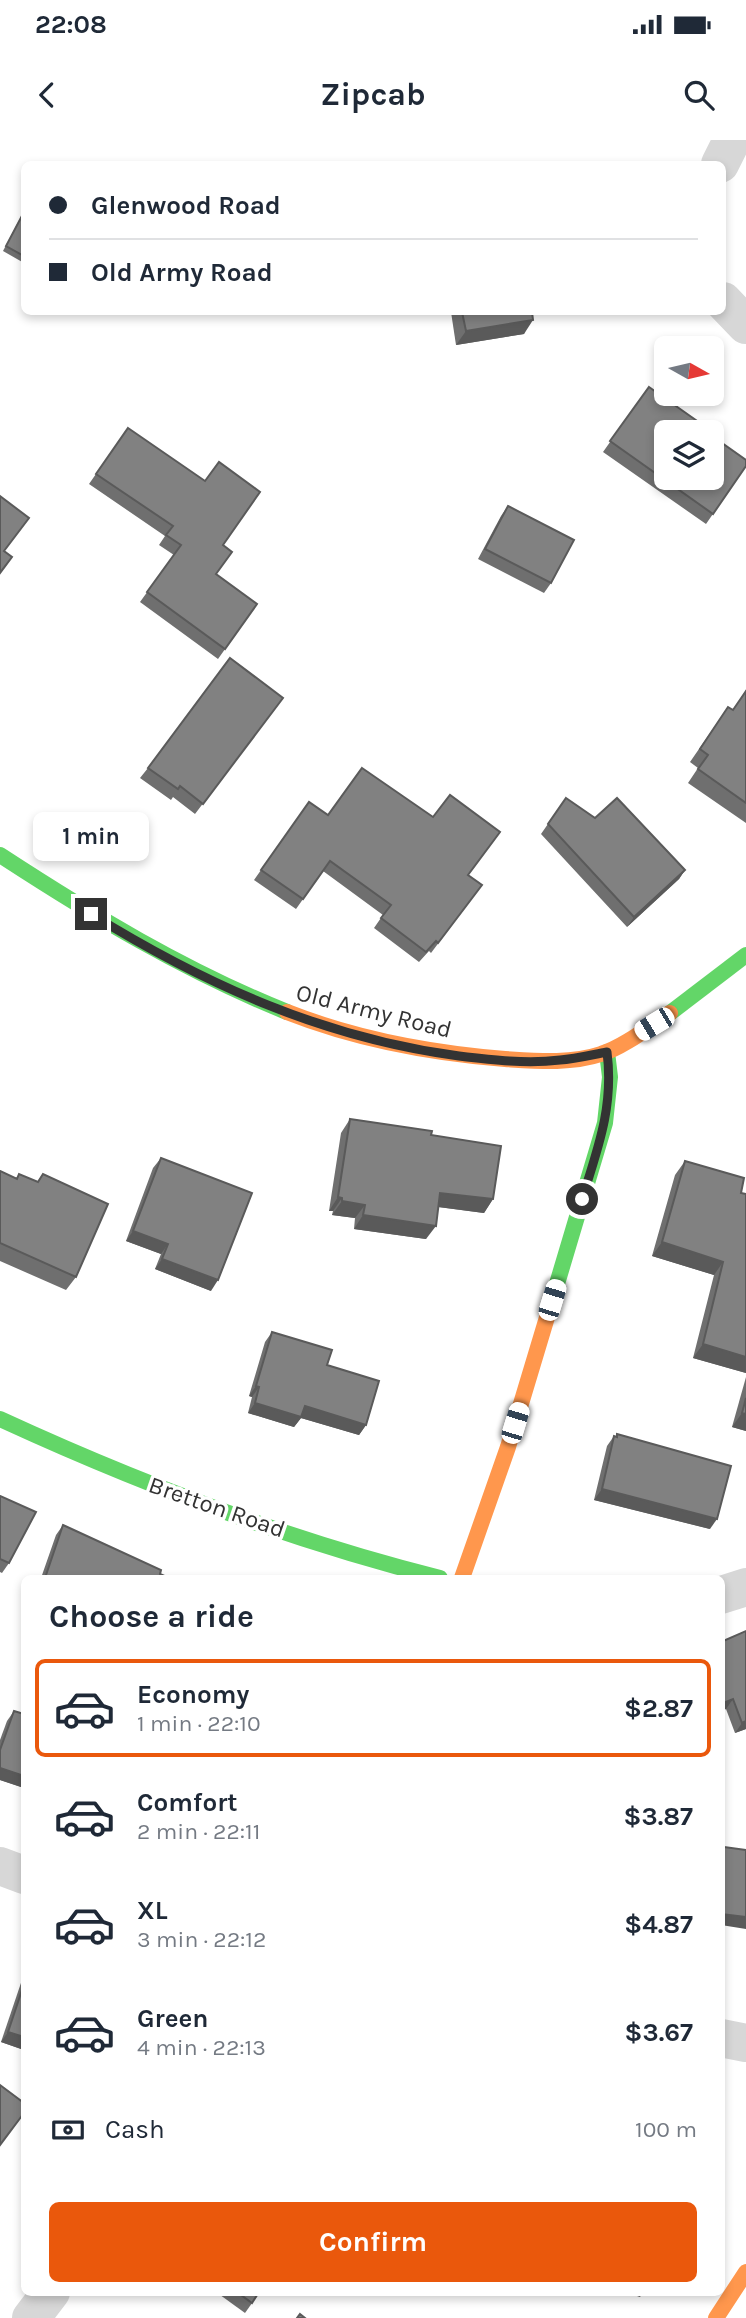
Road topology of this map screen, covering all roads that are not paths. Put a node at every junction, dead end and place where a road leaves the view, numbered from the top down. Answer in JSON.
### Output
{"nodes":[{"id":1,"x":732,"y":140,"type":"edge"},
{"id":2,"x":722,"y":161,"type":"edge"},
{"id":3,"x":726,"y":304,"type":"edge"},
{"id":4,"x":746,"y":325,"type":"edge"},
{"id":5,"x":0,"y":855,"type":"edge"},
{"id":6,"x":746,"y":955,"type":"edge"},
{"id":7,"x":607,"y":1052,"type":"junction"},
{"id":8,"x":0,"y":1419,"type":"edge"},
{"id":9,"x":430,"y":1575,"type":"edge"},
{"id":10,"x":463,"y":1575,"type":"edge"},
{"id":11,"x":746,"y":1587,"type":"edge"},
{"id":12,"x":725,"y":1594,"type":"edge"},
{"id":13,"x":0,"y":1866,"type":"edge"},
{"id":14,"x":21,"y":1874,"type":"edge"},
{"id":15,"x":725,"y":2039,"type":"edge"},
{"id":16,"x":746,"y":2043,"type":"edge"},
{"id":17,"x":746,"y":2272,"type":"edge"},
{"id":18,"x":48,"y":2296,"type":"edge"},
{"id":19,"x":31,"y":2318,"type":"edge"},
{"id":20,"x":716,"y":2318,"type":"edge"}],
"edges":[{"from":1,"to":2,"type":"street"},
{"from":3,"to":4,"type":"street"},
{"from":5,"to":7,"type":"street","name":"Old Army Road"},
{"from":6,"to":7,"type":"street","name":"Old Army Road"},
{"from":7,"to":10,"type":"street"},
{"from":8,"to":9,"type":"street","name":"Bretton Road"},
{"from":11,"to":12,"type":"street"},
{"from":13,"to":14,"type":"street"},
{"from":15,"to":16,"type":"street"},
{"from":17,"to":20,"type":"street"},
{"from":18,"to":19,"type":"street"}]}
